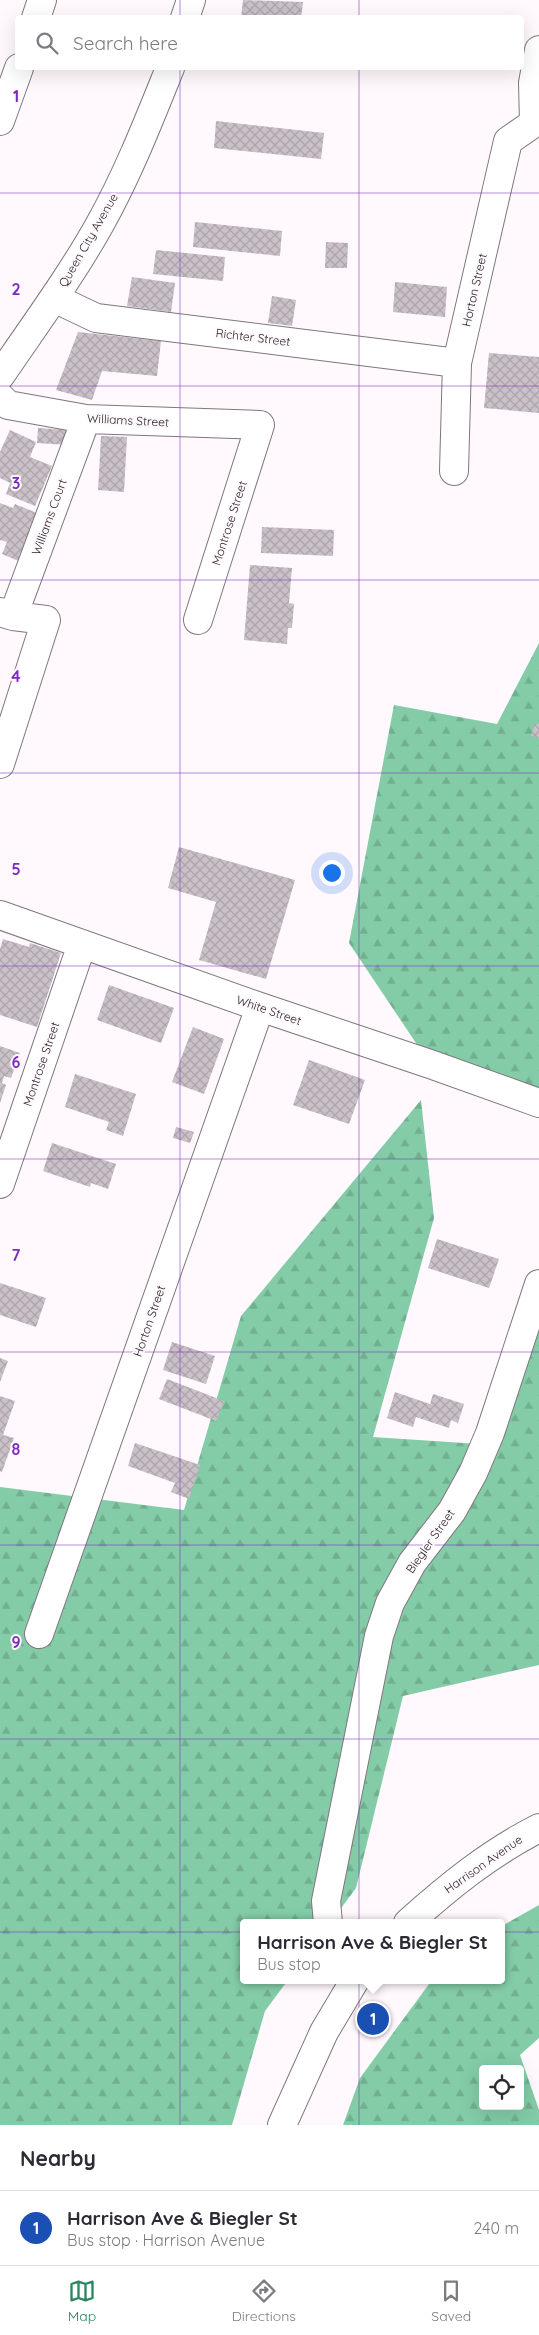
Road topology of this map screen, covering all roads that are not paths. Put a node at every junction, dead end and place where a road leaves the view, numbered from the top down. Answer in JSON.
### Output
{"nodes":[{"id":1,"x":42,"y":0,"type":"edge"},
{"id":2,"x":191,"y":0,"type":"edge"},
{"id":3,"x":37,"y":15,"type":"edge"},
{"id":4,"x":186,"y":15,"type":"edge"},
{"id":5,"x":539,"y":50,"type":"edge"},
{"id":6,"x":18,"y":70,"type":"edge"},
{"id":7,"x":169,"y":70,"type":"edge"},
{"id":8,"x":0,"y":121,"type":"edge"},
{"id":9,"x":536,"y":123,"type":"edge"},
{"id":10,"x":54,"y":298,"type":"junction"},
{"id":11,"x":457,"y":363,"type":"junction"},
{"id":12,"x":0,"y":376,"type":"edge"},
{"id":13,"x":0,"y":397,"type":"edge"},
{"id":14,"x":86,"y":419,"type":"junction"},
{"id":15,"x":260,"y":425,"type":"joint"},
{"id":16,"x":454,"y":471,"type":"dead end"},
{"id":17,"x":6,"y":614,"type":"edge"},
{"id":18,"x":198,"y":620,"type":"dead end"},
{"id":19,"x":0,"y":764,"type":"edge"},
{"id":20,"x":0,"y":915,"type":"edge"},
{"id":21,"x":82,"y":944,"type":"junction"},
{"id":22,"x":260,"y":1008,"type":"junction"},
{"id":23,"x":539,"y":1104,"type":"edge"},
{"id":24,"x":0,"y":1184,"type":"edge"},
{"id":25,"x":539,"y":1284,"type":"edge"},
{"id":26,"x":39,"y":1634,"type":"dead end"},
{"id":27,"x":539,"y":1828,"type":"edge"},
{"id":28,"x":328,"y":1919,"type":"edge"},
{"id":29,"x":412,"y":1919,"type":"edge"},
{"id":30,"x":351,"y":1984,"type":"edge"},
{"id":31,"x":282,"y":2125,"type":"edge"}],
"edges":[{"from":1,"to":3,"type":"street"},
{"from":2,"to":4,"type":"street"},
{"from":5,"to":9,"type":"street"},
{"from":6,"to":8,"type":"street"},
{"from":7,"to":10,"type":"street","name":"Queen City Avenue"},
{"from":9,"to":11,"type":"street","name":"Horton Street"},
{"from":10,"to":11,"type":"street","name":"Richter Street"},
{"from":10,"to":12,"type":"street","name":"Queen City Avenue"},
{"from":11,"to":16,"type":"street","name":"Horton Street"},
{"from":13,"to":14,"type":"street","name":"Williams Street"},
{"from":14,"to":15,"type":"street","name":"Williams Street"},
{"from":14,"to":17,"type":"street","name":"Williams Court"},
{"from":15,"to":18,"type":"street","name":"Montrose Street"},
{"from":17,"to":19,"type":"street"},
{"from":20,"to":21,"type":"street","name":"White Street"},
{"from":21,"to":22,"type":"street","name":"White Street"},
{"from":21,"to":24,"type":"street","name":"Montrose Street"},
{"from":22,"to":23,"type":"street","name":"White Street"},
{"from":22,"to":26,"type":"street","name":"Horton Street"},
{"from":25,"to":28,"type":"street","name":"Biegler Street"},
{"from":27,"to":29,"type":"street","name":"Harrison Avenue"},
{"from":30,"to":31,"type":"street"}]}
